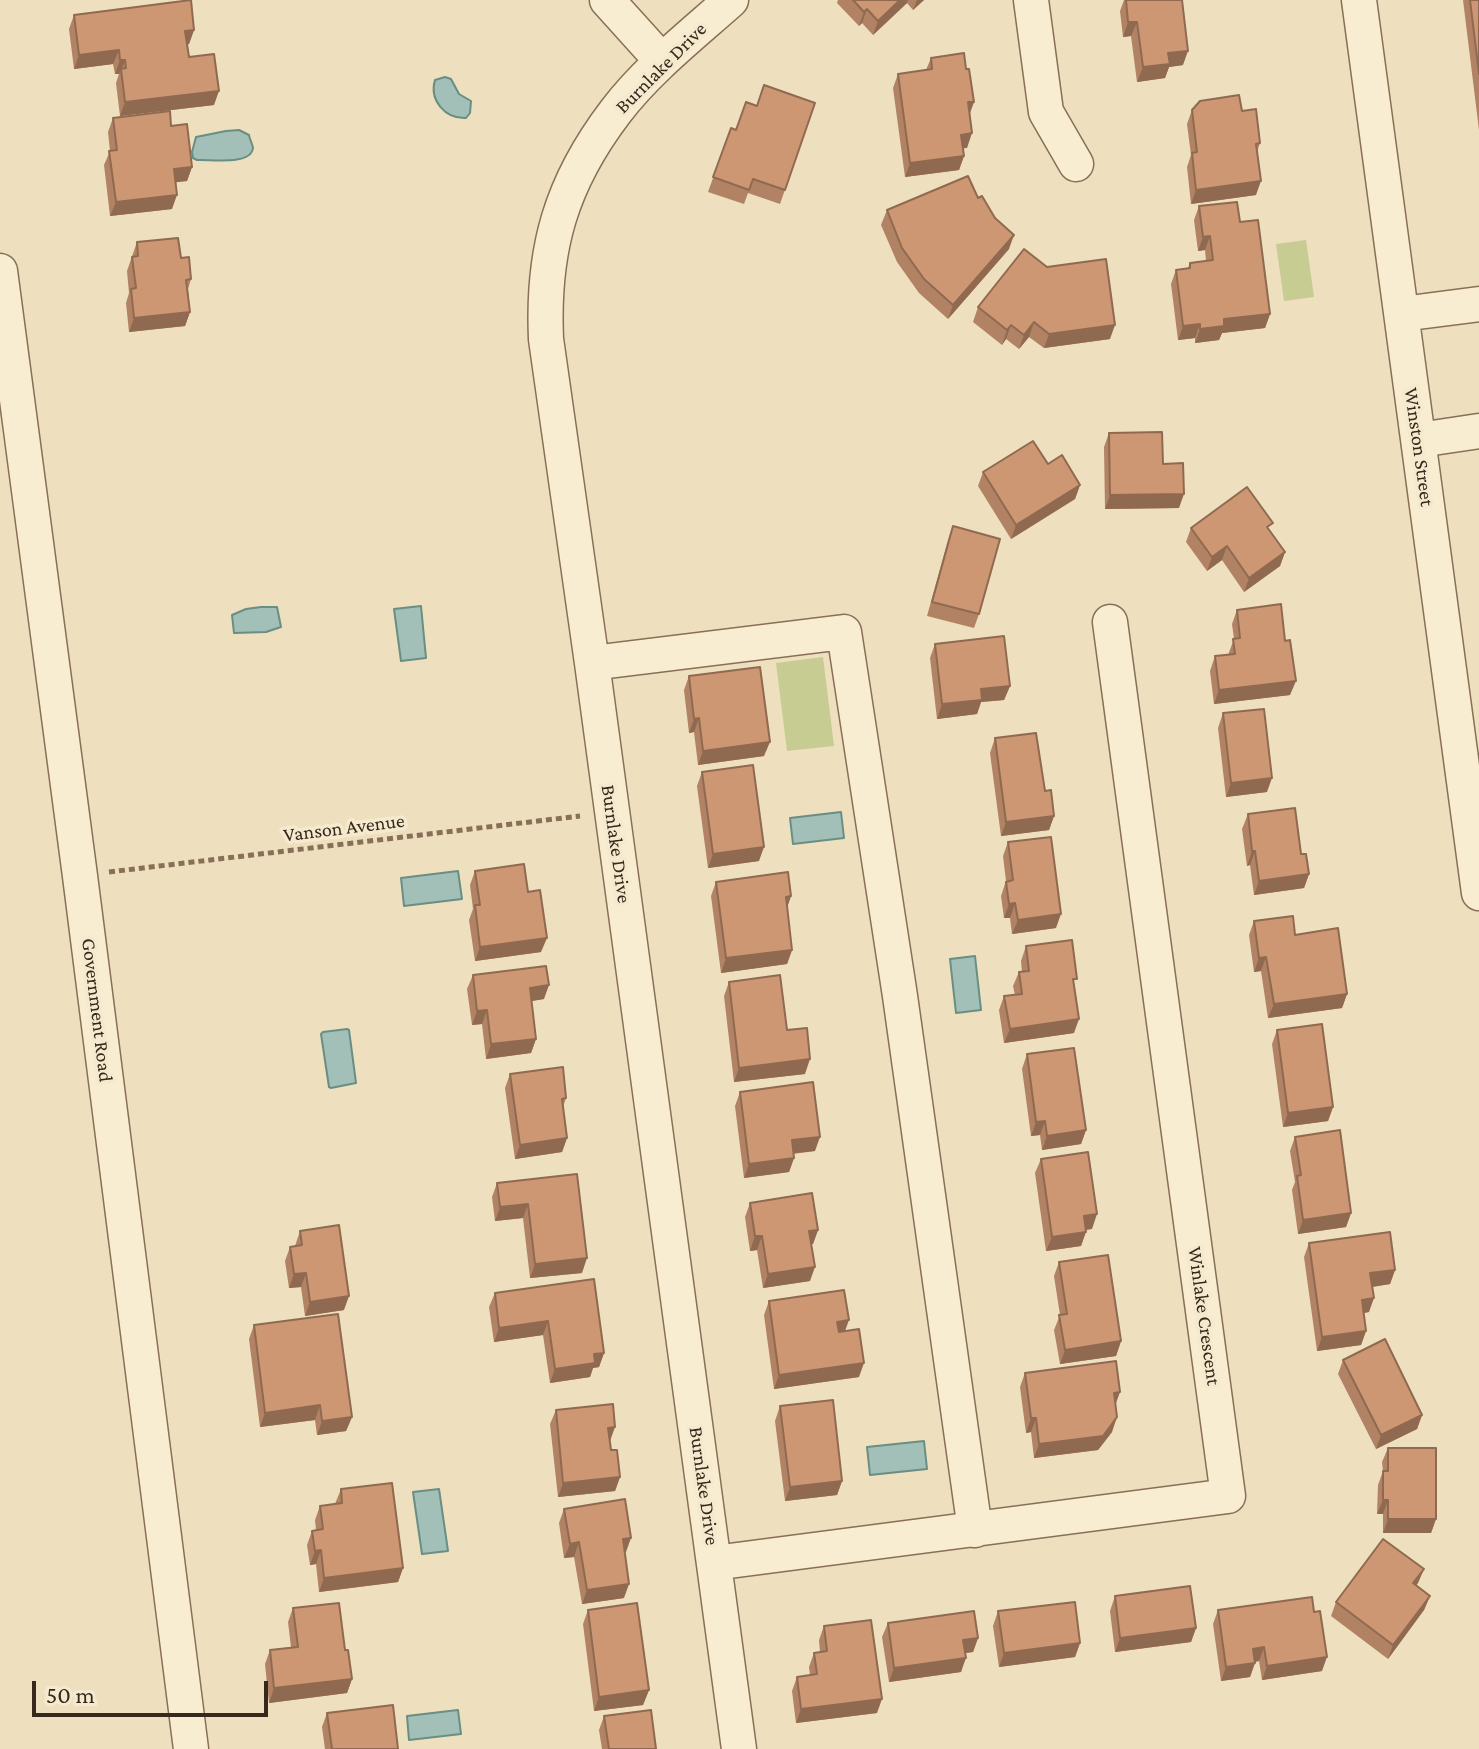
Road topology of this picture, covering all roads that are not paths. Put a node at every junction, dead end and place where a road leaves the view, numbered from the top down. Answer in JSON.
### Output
{"nodes":[{"id":1,"x":607,"y":0,"type":"edge"},
{"id":2,"x":731,"y":0,"type":"edge"},
{"id":3,"x":1031,"y":0,"type":"edge"},
{"id":4,"x":1359,"y":0,"type":"edge"},
{"id":5,"x":662,"y":61,"type":"junction"},
{"id":6,"x":1076,"y":164,"type":"dead end"},
{"id":7,"x":0,"y":271,"type":"edge"},
{"id":8,"x":1479,"y":304,"type":"edge"},
{"id":9,"x":1402,"y":314,"type":"junction"},
{"id":10,"x":1479,"y":431,"type":"edge"},
{"id":11,"x":1419,"y":440,"type":"junction"},
{"id":12,"x":1110,"y":622,"type":"dead end"},
{"id":13,"x":592,"y":663,"type":"junction"},
{"id":14,"x":1479,"y":893,"type":"edge"},
{"id":15,"x":975,"y":1530,"type":"junction"},
{"id":16,"x":714,"y":1563,"type":"junction"},
{"id":17,"x":191,"y":1749,"type":"edge"},
{"id":18,"x":739,"y":1749,"type":"edge"}],
"edges":[{"from":1,"to":5,"type":"street"},
{"from":2,"to":5,"type":"street","name":"Burnlake Drive"},
{"from":3,"to":6,"type":"street"},
{"from":4,"to":9,"type":"street","name":"Winston Street"},
{"from":5,"to":13,"type":"street","name":"Burnlake Drive"},
{"from":7,"to":17,"type":"street","name":"Government Road"},
{"from":8,"to":9,"type":"street"},
{"from":9,"to":11,"type":"street","name":"Winston Street"},
{"from":10,"to":11,"type":"street"},
{"from":11,"to":14,"type":"street","name":"Winston Street"},
{"from":12,"to":15,"type":"street","name":"Winlake Crescent"},
{"from":13,"to":15,"type":"street"},
{"from":13,"to":16,"type":"street","name":"Burnlake Drive"},
{"from":15,"to":16,"type":"street","name":"Winlake Crescent"},
{"from":16,"to":18,"type":"street","name":"Burnlake Drive"}]}
